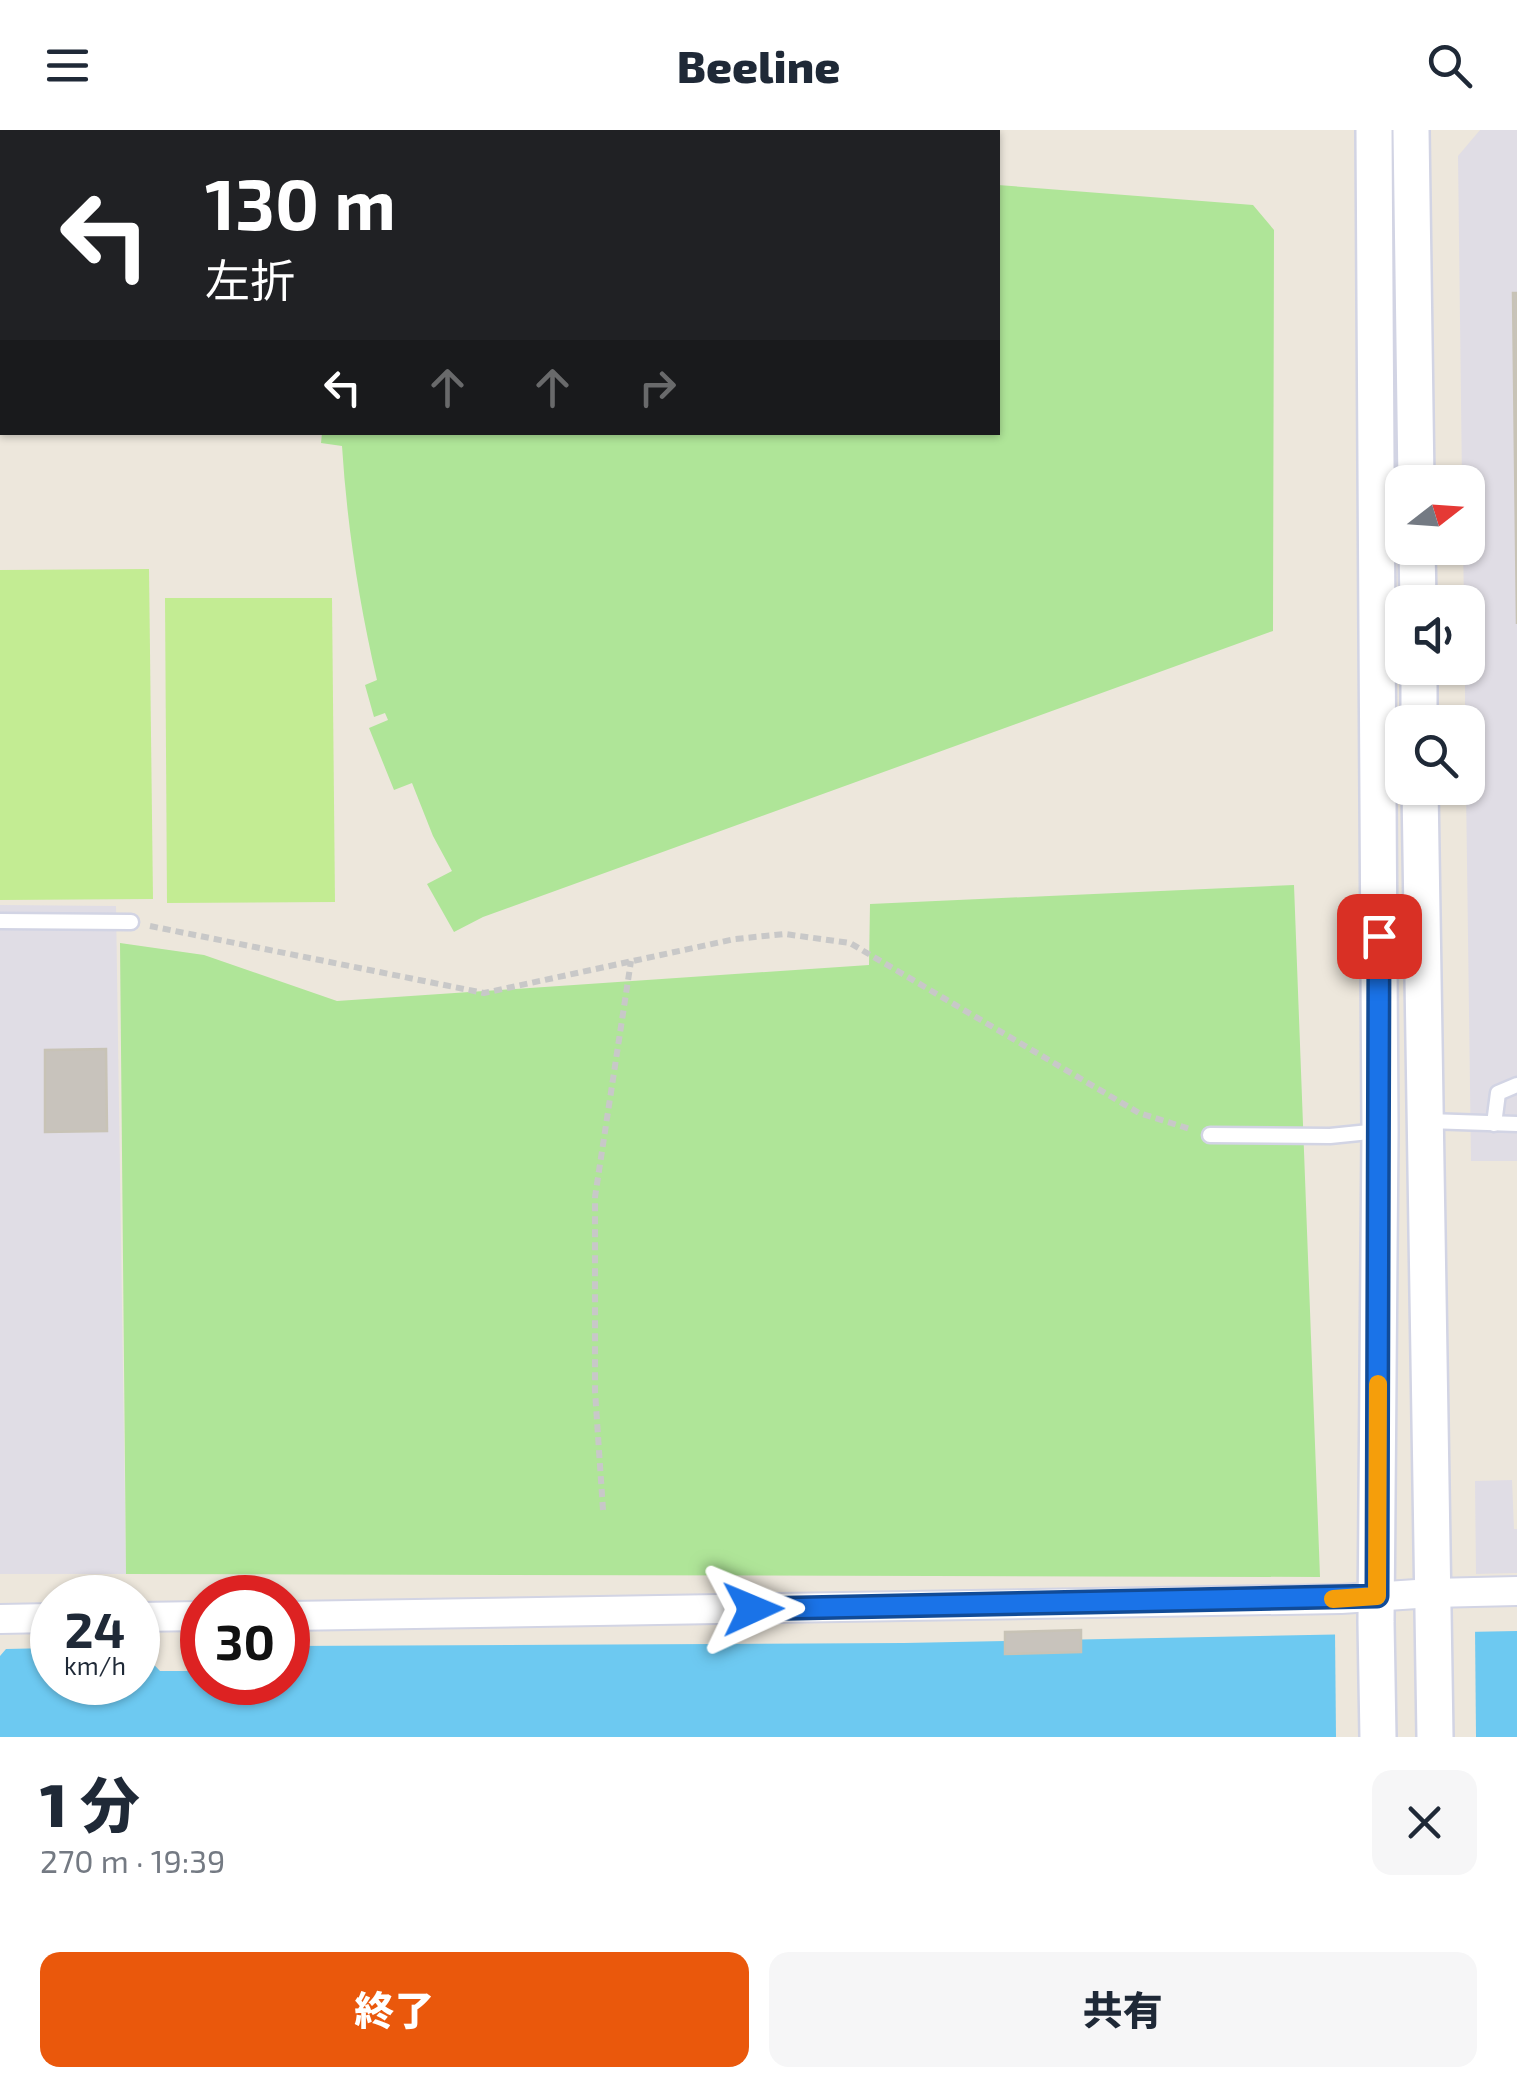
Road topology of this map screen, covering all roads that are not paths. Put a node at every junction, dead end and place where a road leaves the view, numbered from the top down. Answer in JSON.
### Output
{"nodes":[{"id":1,"x":1374,"y":130,"type":"edge"},
{"id":2,"x":1410,"y":130,"type":"edge"},
{"id":3,"x":1416,"y":465,"type":"edge"},
{"id":4,"x":1420,"y":805,"type":"edge"},
{"id":5,"x":0,"y":921,"type":"edge"},
{"id":6,"x":131,"y":922,"type":"road end"},
{"id":7,"x":1517,"y":1085,"type":"edge"},
{"id":8,"x":1425,"y":1121,"type":"junction"},
{"id":9,"x":1494,"y":1124,"type":"junction"},
{"id":10,"x":1517,"y":1124,"type":"edge"},
{"id":11,"x":1380,"y":1131,"type":"junction"},
{"id":12,"x":1210,"y":1135,"type":"road end"},
{"id":13,"x":1517,"y":1592,"type":"edge"},
{"id":14,"x":1432,"y":1608,"type":"junction"},
{"id":15,"x":1377,"y":1609,"type":"junction"},
{"id":16,"x":310,"y":1616,"type":"edge"},
{"id":17,"x":0,"y":1618,"type":"edge"},
{"id":18,"x":30,"y":1618,"type":"edge"},
{"id":19,"x":1378,"y":1737,"type":"edge"},
{"id":20,"x":1435,"y":1737,"type":"edge"}],
"edges":[{"from":1,"to":11,"type":"street"},
{"from":2,"to":3,"type":"street"},
{"from":4,"to":8,"type":"street"},
{"from":5,"to":6,"type":"lane"},
{"from":7,"to":9,"type":"lane"},
{"from":8,"to":9,"type":"lane"},
{"from":8,"to":14,"type":"street"},
{"from":9,"to":10,"type":"lane"},
{"from":11,"to":12,"type":"lane"},
{"from":11,"to":15,"type":"street"},
{"from":13,"to":14,"type":"street"},
{"from":14,"to":15,"type":"street"},
{"from":14,"to":20,"type":"street"},
{"from":15,"to":16,"type":"street"},
{"from":15,"to":19,"type":"street"},
{"from":17,"to":18,"type":"street"}]}
